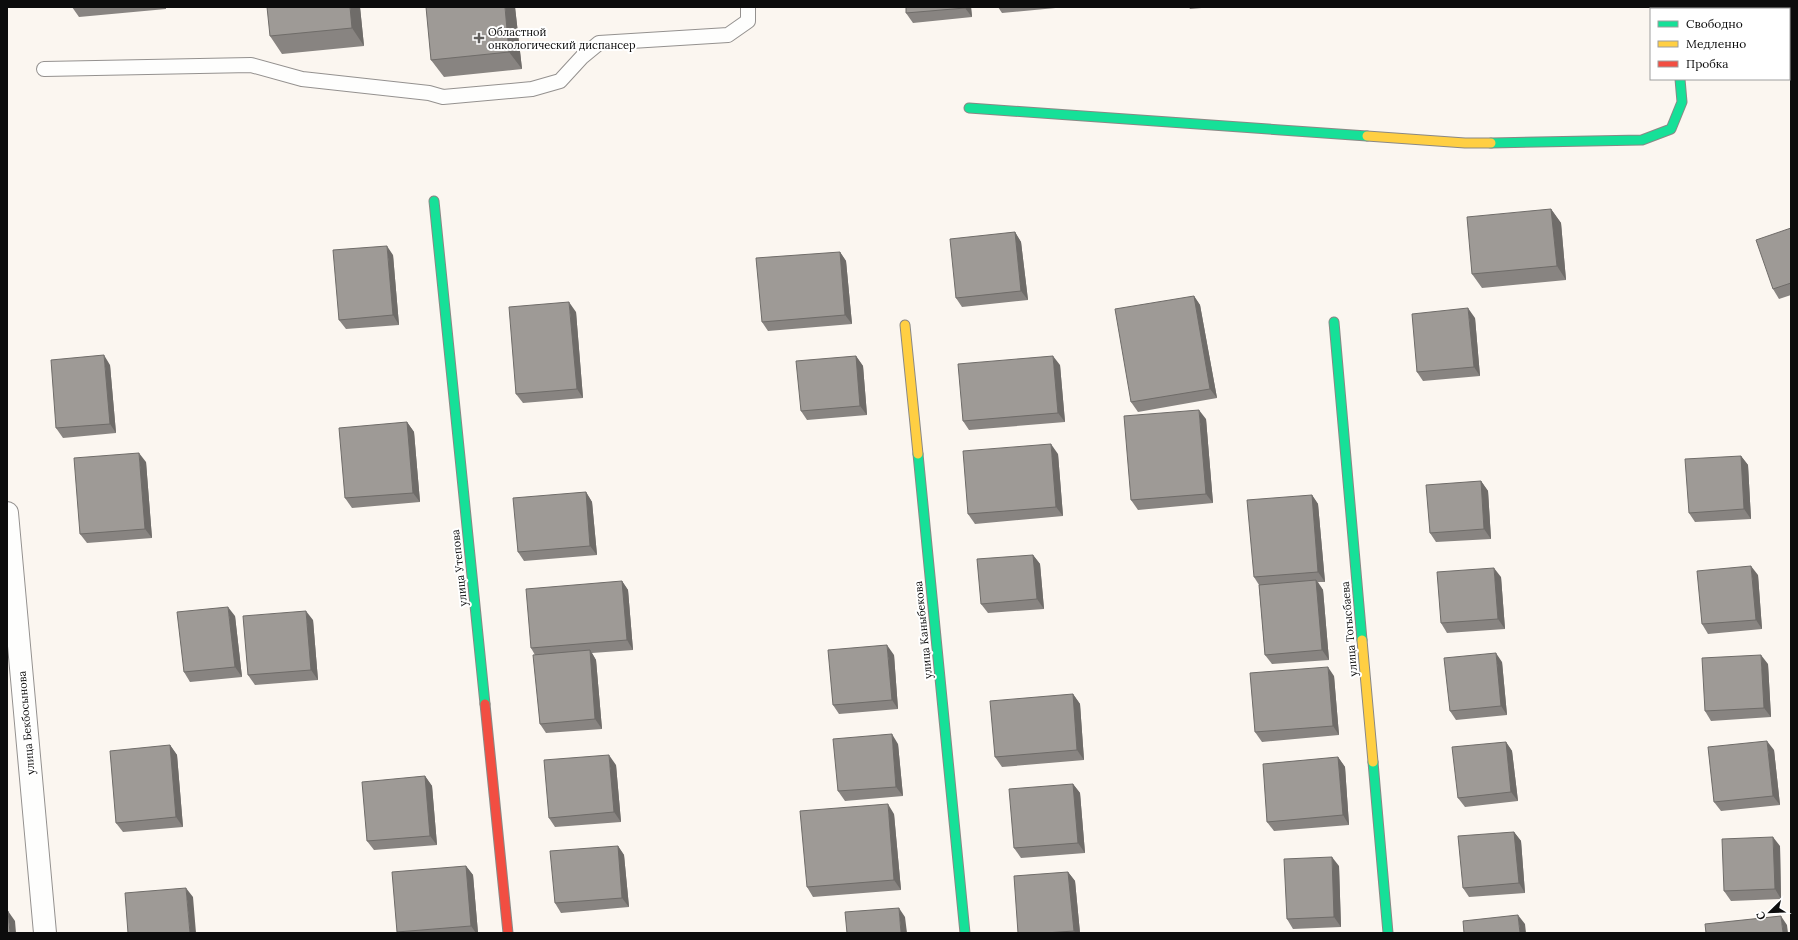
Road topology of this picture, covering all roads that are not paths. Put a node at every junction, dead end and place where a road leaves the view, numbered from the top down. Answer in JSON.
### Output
{"nodes":[{"id":1,"x":748,"y":7,"type":"edge"},
{"id":2,"x":44,"y":69,"type":"dead end"},
{"id":3,"x":1680,"y":80,"type":"edge"},
{"id":4,"x":969,"y":108,"type":"dead end"},
{"id":5,"x":434,"y":201,"type":"dead end"},
{"id":6,"x":1334,"y":322,"type":"dead end"},
{"id":7,"x":905,"y":325,"type":"dead end"},
{"id":8,"x":7,"y":514,"type":"edge"},
{"id":9,"x":45,"y":933,"type":"edge"},
{"id":10,"x":508,"y":933,"type":"edge"},
{"id":11,"x":966,"y":933,"type":"edge"},
{"id":12,"x":1388,"y":933,"type":"edge"}],
"edges":[{"from":1,"to":2,"type":"lane"},
{"from":3,"to":4,"type":"street"},
{"from":5,"to":10,"type":"street","name":"улица Утепова"},
{"from":6,"to":12,"type":"street","name":"улица Тогысбаева"},
{"from":7,"to":11,"type":"street","name":"улица Каныбекова"},
{"from":8,"to":9,"type":"street","name":"улица Бекбосынова"}]}
